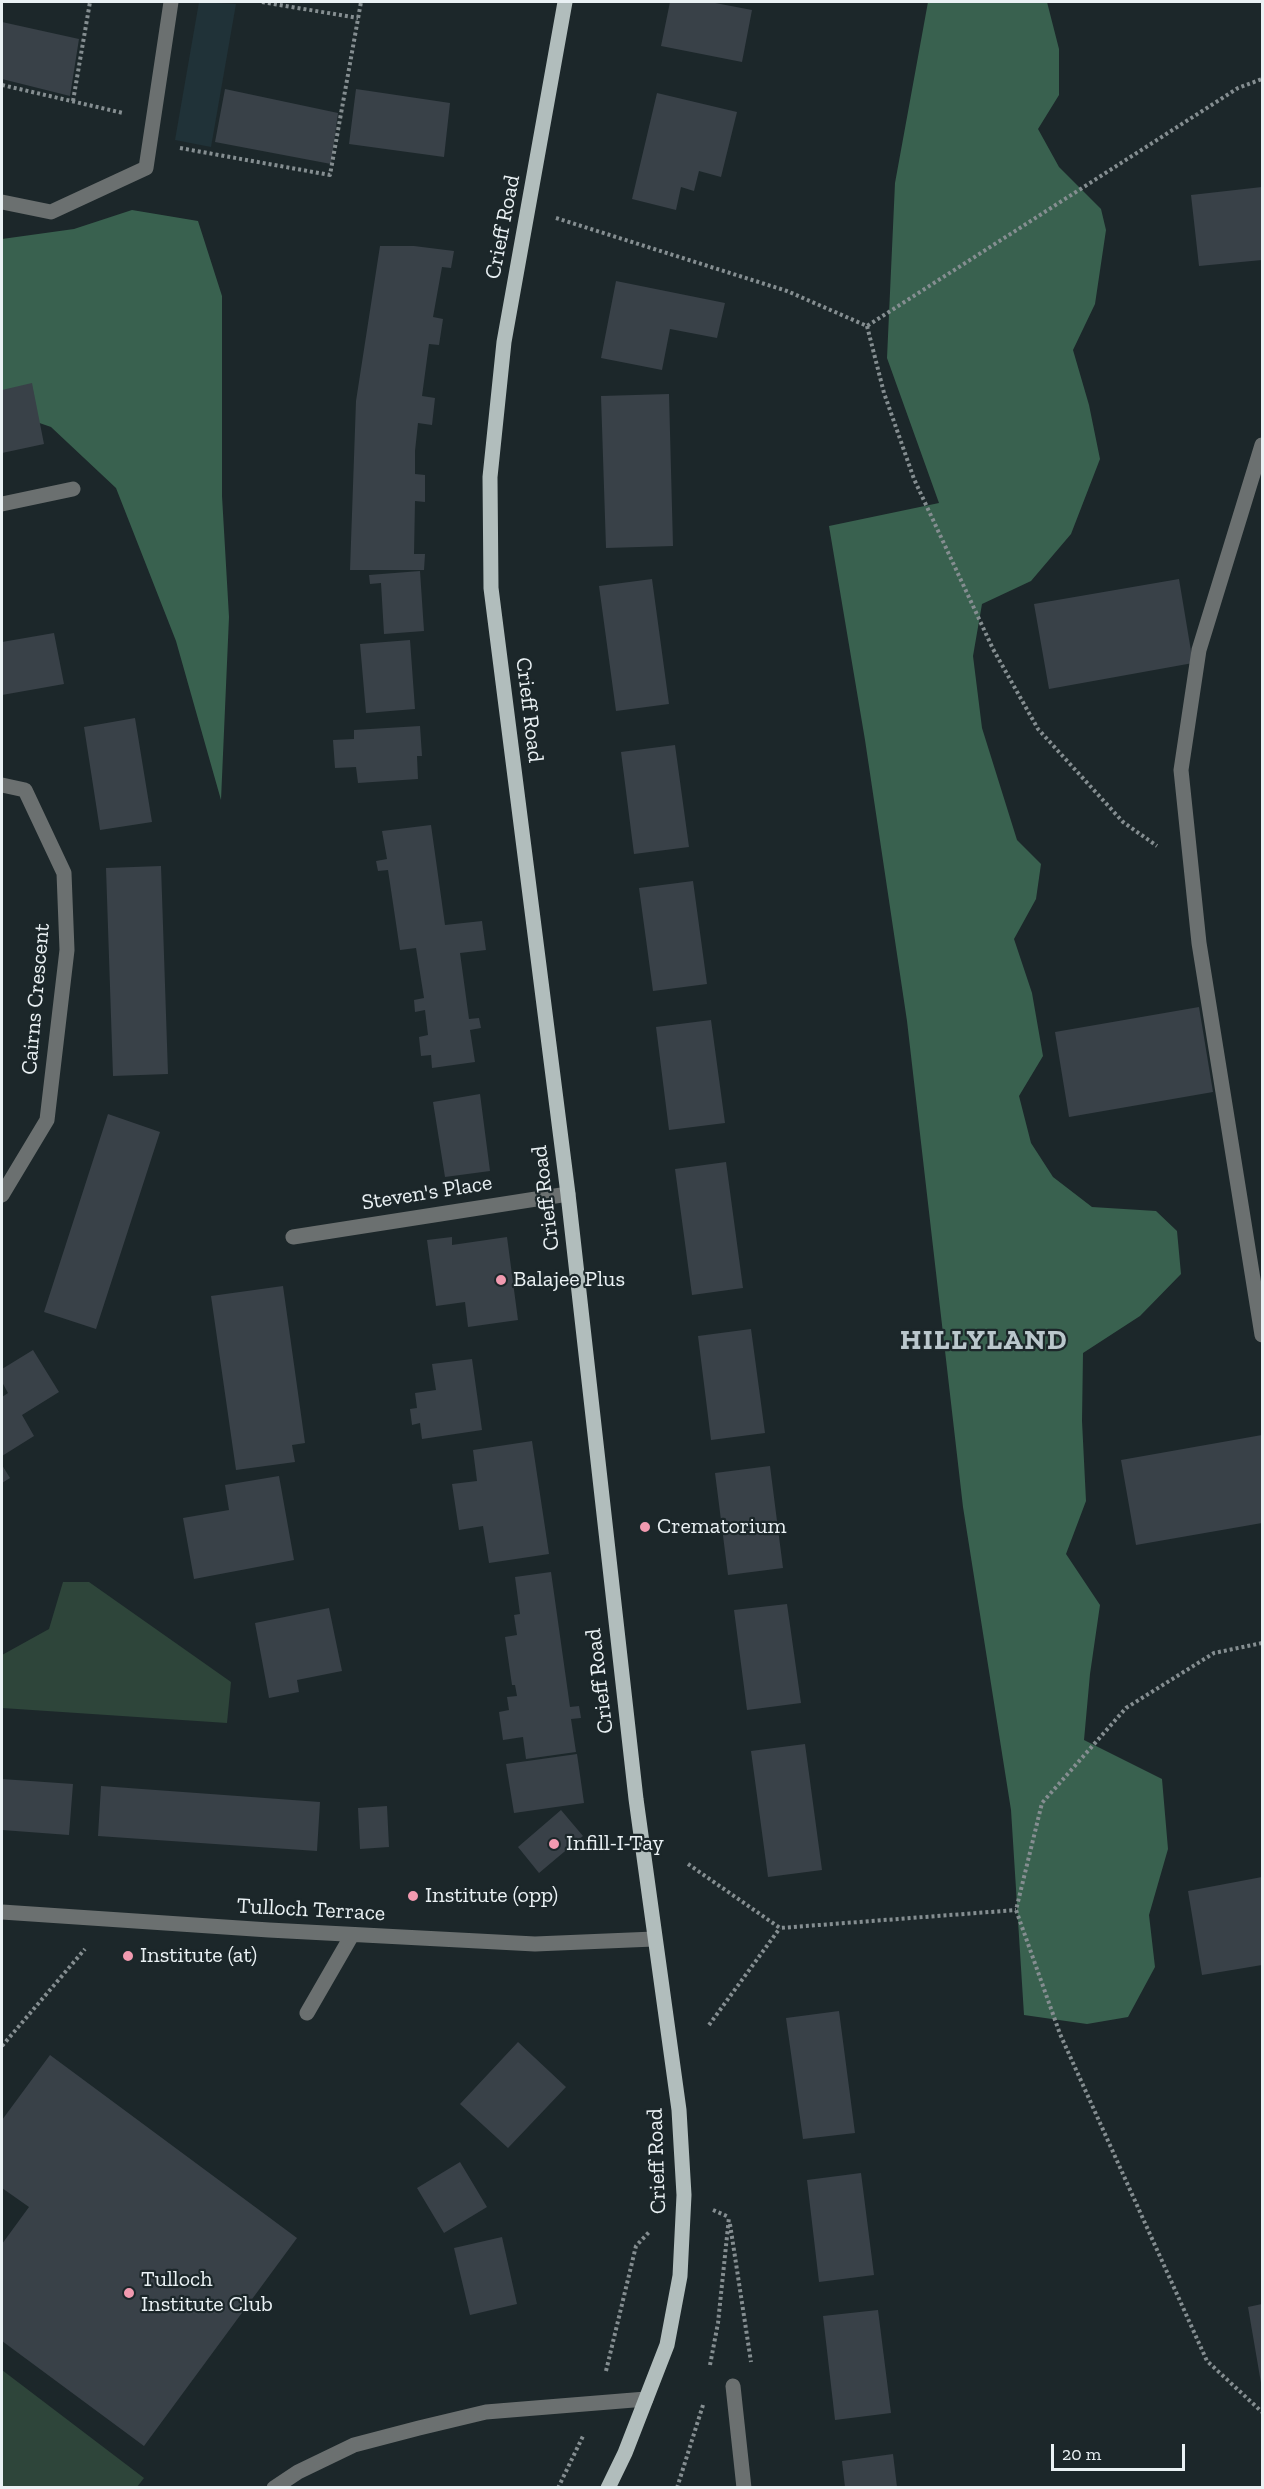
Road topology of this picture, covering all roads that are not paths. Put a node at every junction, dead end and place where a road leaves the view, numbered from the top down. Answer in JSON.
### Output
{"nodes":[{"id":1,"x":171,"y":2,"type":"edge"},
{"id":2,"x":565,"y":2,"type":"edge"},
{"id":3,"x":2,"y":202,"type":"edge"},
{"id":4,"x":1263,"y":445,"type":"edge"},
{"id":5,"x":73,"y":489,"type":"dead end"},
{"id":6,"x":2,"y":504,"type":"edge"},
{"id":7,"x":2,"y":785,"type":"edge"},
{"id":8,"x":568,"y":1194,"type":"junction"},
{"id":9,"x":2,"y":1196,"type":"edge"},
{"id":10,"x":293,"y":1237,"type":"dead end"},
{"id":11,"x":1263,"y":1335,"type":"edge"},
{"id":12,"x":2,"y":1912,"type":"edge"},
{"id":13,"x":352,"y":1935,"type":"junction"},
{"id":14,"x":654,"y":1939,"type":"junction"},
{"id":15,"x":307,"y":2013,"type":"dead end"},
{"id":16,"x":733,"y":2386,"type":"dead end"},
{"id":17,"x":646,"y":2399,"type":"junction"},
{"id":18,"x":274,"y":2487,"type":"edge"},
{"id":19,"x":608,"y":2487,"type":"edge"},
{"id":20,"x":744,"y":2487,"type":"edge"}],
"edges":[{"from":1,"to":3,"type":"street"},
{"from":2,"to":8,"type":"main road","name":"Crieff Road"},
{"from":4,"to":11,"type":"street"},
{"from":5,"to":6,"type":"street"},
{"from":7,"to":9,"type":"street","name":"Cairns Crescent"},
{"from":8,"to":10,"type":"street","name":"Steven's Place"},
{"from":8,"to":14,"type":"main road","name":"Crieff Road"},
{"from":12,"to":13,"type":"street","name":"Tulloch Terrace"},
{"from":13,"to":14,"type":"street","name":"Tulloch Terrace"},
{"from":13,"to":15,"type":"street"},
{"from":14,"to":17,"type":"main road","name":"Crieff Road"},
{"from":16,"to":20,"type":"street"},
{"from":17,"to":18,"type":"street"},
{"from":17,"to":19,"type":"main road","name":"Crieff Road"}]}
